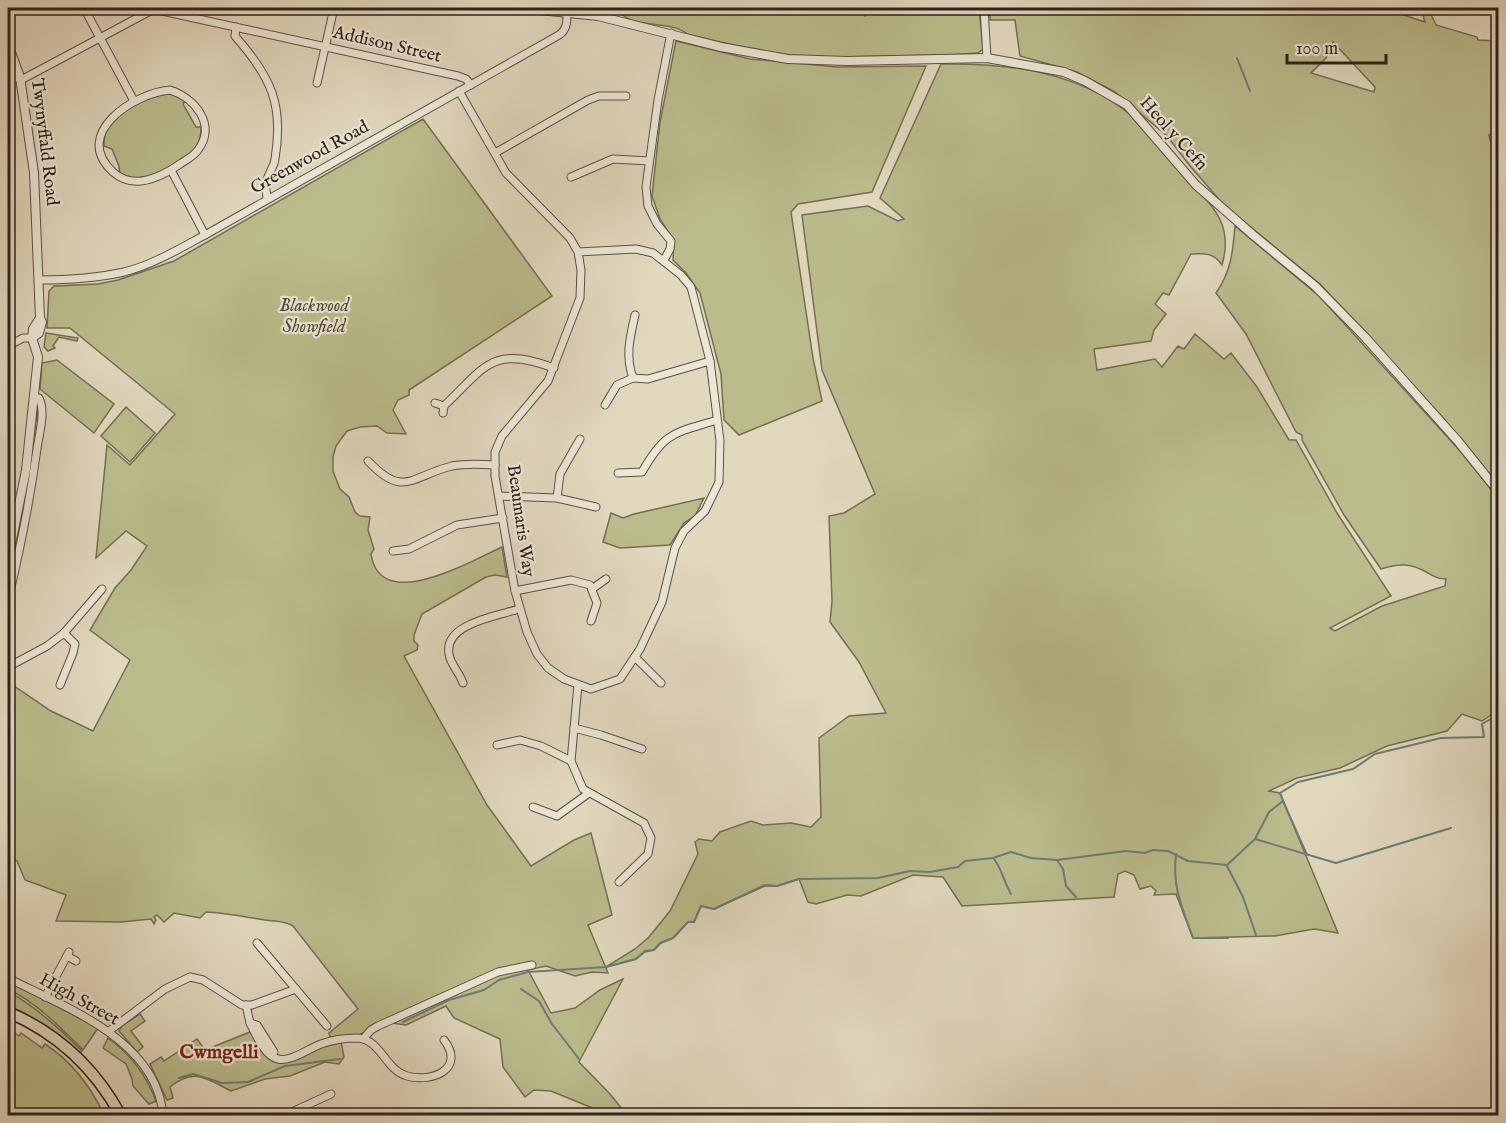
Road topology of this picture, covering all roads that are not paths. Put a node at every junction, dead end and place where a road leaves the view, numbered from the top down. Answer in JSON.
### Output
{"nodes":[{"id":1,"x":84,"y":8,"type":"edge"},
{"id":2,"x":154,"y":8,"type":"edge"},
{"id":3,"x":334,"y":8,"type":"edge"},
{"id":4,"x":520,"y":8,"type":"edge"},
{"id":5,"x":984,"y":8,"type":"edge"},
{"id":6,"x":567,"y":12,"type":"junction"},
{"id":7,"x":236,"y":27,"type":"junction"},
{"id":8,"x":671,"y":33,"type":"junction"},
{"id":9,"x":100,"y":37,"type":"junction"},
{"id":10,"x":8,"y":44,"type":"edge"},
{"id":11,"x":325,"y":46,"type":"junction"},
{"id":12,"x":987,"y":58,"type":"junction"},
{"id":13,"x":20,"y":78,"type":"junction"},
{"id":14,"x":8,"y":79,"type":"edge"},
{"id":15,"x":317,"y":83,"type":"dead end"},
{"id":16,"x":471,"y":85,"type":"junction"},
{"id":17,"x":459,"y":91,"type":"junction"},
{"id":18,"x":623,"y":99,"type":"dead end"},
{"id":19,"x":134,"y":101,"type":"junction"},
{"id":20,"x":495,"y":153,"type":"junction"},
{"id":21,"x":649,"y":161,"type":"junction"},
{"id":22,"x":171,"y":170,"type":"junction"},
{"id":23,"x":571,"y":177,"type":"dead end"},
{"id":24,"x":267,"y":199,"type":"junction"},
{"id":25,"x":205,"y":235,"type":"junction"},
{"id":26,"x":578,"y":252,"type":"junction"},
{"id":27,"x":664,"y":260,"type":"junction"},
{"id":28,"x":39,"y":280,"type":"junction"},
{"id":29,"x":635,"y":315,"type":"dead end"},
{"id":30,"x":32,"y":338,"type":"junction"},
{"id":31,"x":8,"y":346,"type":"edge"},
{"id":32,"x":710,"y":361,"type":"junction"},
{"id":33,"x":554,"y":368,"type":"junction"},
{"id":34,"x":633,"y":378,"type":"junction"},
{"id":35,"x":34,"y":397,"type":"junction"},
{"id":36,"x":435,"y":403,"type":"dead end"},
{"id":37,"x":605,"y":405,"type":"dead end"},
{"id":38,"x":717,"y":420,"type":"junction"},
{"id":39,"x":580,"y":439,"type":"dead end"},
{"id":40,"x":368,"y":461,"type":"dead end"},
{"id":41,"x":495,"y":465,"type":"junction"},
{"id":42,"x":376,"y":469,"type":"junction"},
{"id":43,"x":618,"y":473,"type":"dead end"},
{"id":44,"x":370,"y":476,"type":"dead end"},
{"id":45,"x":1498,"y":491,"type":"edge"},
{"id":46,"x":499,"y":496,"type":"junction"},
{"id":47,"x":557,"y":498,"type":"junction"},
{"id":48,"x":596,"y":507,"type":"dead end"},
{"id":49,"x":503,"y":518,"type":"junction"},
{"id":50,"x":393,"y":551,"type":"dead end"},
{"id":51,"x":8,"y":559,"type":"edge"},
{"id":52,"x":606,"y":579,"type":"dead end"},
{"id":53,"x":102,"y":589,"type":"dead end"},
{"id":54,"x":592,"y":589,"type":"junction"},
{"id":55,"x":515,"y":591,"type":"junction"},
{"id":56,"x":8,"y":600,"type":"edge"},
{"id":57,"x":519,"y":609,"type":"junction"},
{"id":58,"x":591,"y":621,"type":"dead end"},
{"id":59,"x":64,"y":633,"type":"junction"},
{"id":60,"x":635,"y":657,"type":"junction"},
{"id":61,"x":8,"y":668,"type":"edge"},
{"id":62,"x":464,"y":683,"type":"dead end"},
{"id":63,"x":661,"y":683,"type":"dead end"},
{"id":64,"x":578,"y":685,"type":"junction"},
{"id":65,"x":60,"y":686,"type":"dead end"},
{"id":66,"x":574,"y":728,"type":"junction"},
{"id":67,"x":497,"y":746,"type":"dead end"},
{"id":68,"x":642,"y":749,"type":"dead end"},
{"id":69,"x":571,"y":761,"type":"junction"},
{"id":70,"x":589,"y":793,"type":"junction"},
{"id":71,"x":533,"y":807,"type":"dead end"},
{"id":72,"x":620,"y":882,"type":"dead end"},
{"id":73,"x":257,"y":943,"type":"dead end"},
{"id":74,"x":76,"y":961,"type":"dead end"},
{"id":75,"x":532,"y":965,"type":"dead end"},
{"id":76,"x":8,"y":978,"type":"edge"},
{"id":77,"x":296,"y":989,"type":"junction"},
{"id":78,"x":45,"y":997,"type":"junction"},
{"id":79,"x":246,"y":1005,"type":"junction"},
{"id":80,"x":8,"y":1012,"type":"edge"},
{"id":81,"x":250,"y":1023,"type":"junction"},
{"id":82,"x":327,"y":1026,"type":"dead end"},
{"id":83,"x":109,"y":1031,"type":"junction"},
{"id":84,"x":363,"y":1039,"type":"junction"},
{"id":85,"x":444,"y":1041,"type":"dead end"},
{"id":86,"x":274,"y":1052,"type":"dead end"},
{"id":87,"x":331,"y":1094,"type":"dead end"},
{"id":88,"x":121,"y":1116,"type":"edge"},
{"id":89,"x":163,"y":1116,"type":"edge"},
{"id":90,"x":283,"y":1116,"type":"edge"}],
"edges":[{"from":1,"to":9,"type":"street"},
{"from":2,"to":7,"type":"street","name":"Addison Street"},
{"from":2,"to":9,"type":"street"},
{"from":3,"to":11,"type":"street"},
{"from":4,"to":6,"type":"street","name":"Heol y Cefn"},
{"from":5,"to":12,"type":"street"},
{"from":6,"to":8,"type":"street","name":"Heol y Cefn"},
{"from":6,"to":16,"type":"street","name":"Greenwood Road"},
{"from":7,"to":11,"type":"street","name":"Addison Street"},
{"from":7,"to":24,"type":"street"},
{"from":8,"to":12,"type":"street","name":"Heol y Cefn"},
{"from":8,"to":21,"type":"street"},
{"from":9,"to":13,"type":"street"},
{"from":9,"to":19,"type":"street"},
{"from":10,"to":13,"type":"street","name":"Twynyffald Road"},
{"from":11,"to":15,"type":"street"},
{"from":11,"to":16,"type":"street","name":"Addison Street"},
{"from":12,"to":45,"type":"street","name":"Heol y Cefn"},
{"from":13,"to":14,"type":"street"},
{"from":13,"to":28,"type":"street","name":"Twynyffald Road"},
{"from":16,"to":17,"type":"street","name":"Greenwood Road"},
{"from":17,"to":20,"type":"street"},
{"from":17,"to":24,"type":"street","name":"Greenwood Road"},
{"from":18,"to":20,"type":"street"},
{"from":19,"to":22,"type":"street"},
{"from":19,"to":22,"type":"street"},
{"from":20,"to":26,"type":"street"},
{"from":21,"to":23,"type":"street"},
{"from":21,"to":27,"type":"street"},
{"from":22,"to":25,"type":"street"},
{"from":24,"to":25,"type":"street","name":"Greenwood Road"},
{"from":25,"to":28,"type":"street","name":"Greenwood Road"},
{"from":26,"to":27,"type":"street"},
{"from":26,"to":33,"type":"street","name":"Beaumaris Way"},
{"from":27,"to":32,"type":"street"},
{"from":28,"to":30,"type":"street","name":"Twynyffald Road"},
{"from":29,"to":34,"type":"street"},
{"from":30,"to":31,"type":"street"},
{"from":30,"to":35,"type":"street"},
{"from":32,"to":34,"type":"street"},
{"from":32,"to":38,"type":"street"},
{"from":33,"to":36,"type":"street"},
{"from":33,"to":41,"type":"street","name":"Beaumaris Way"},
{"from":34,"to":37,"type":"street"},
{"from":35,"to":51,"type":"street"},
{"from":35,"to":56,"type":"street"},
{"from":38,"to":43,"type":"street"},
{"from":38,"to":60,"type":"street"},
{"from":39,"to":47,"type":"street"},
{"from":40,"to":42,"type":"street"},
{"from":41,"to":42,"type":"street"},
{"from":41,"to":46,"type":"street","name":"Beaumaris Way"},
{"from":42,"to":44,"type":"street"},
{"from":46,"to":47,"type":"street"},
{"from":46,"to":49,"type":"street","name":"Beaumaris Way"},
{"from":47,"to":48,"type":"street"},
{"from":49,"to":50,"type":"street"},
{"from":49,"to":55,"type":"street","name":"Beaumaris Way"},
{"from":52,"to":54,"type":"street"},
{"from":53,"to":59,"type":"street"},
{"from":54,"to":55,"type":"street"},
{"from":54,"to":58,"type":"street"},
{"from":55,"to":57,"type":"street","name":"Beaumaris Way"},
{"from":57,"to":62,"type":"street"},
{"from":57,"to":64,"type":"street","name":"Beaumaris Way"},
{"from":59,"to":61,"type":"street"},
{"from":59,"to":65,"type":"street"},
{"from":60,"to":63,"type":"street"},
{"from":60,"to":64,"type":"street"},
{"from":64,"to":66,"type":"street"},
{"from":66,"to":68,"type":"street"},
{"from":66,"to":69,"type":"street"},
{"from":67,"to":69,"type":"street"},
{"from":69,"to":70,"type":"street"},
{"from":70,"to":71,"type":"street"},
{"from":70,"to":72,"type":"street"},
{"from":73,"to":77,"type":"street"},
{"from":74,"to":78,"type":"street"},
{"from":75,"to":84,"type":"street"},
{"from":76,"to":78,"type":"street","name":"High Street"},
{"from":77,"to":79,"type":"street"},
{"from":77,"to":82,"type":"street"},
{"from":78,"to":83,"type":"street","name":"High Street"},
{"from":79,"to":81,"type":"street"},
{"from":79,"to":83,"type":"street"},
{"from":80,"to":88,"type":"main road"},
{"from":81,"to":84,"type":"street"},
{"from":81,"to":86,"type":"street"},
{"from":83,"to":89,"type":"street","name":"High Street"},
{"from":84,"to":85,"type":"street"},
{"from":87,"to":90,"type":"street"}]}
